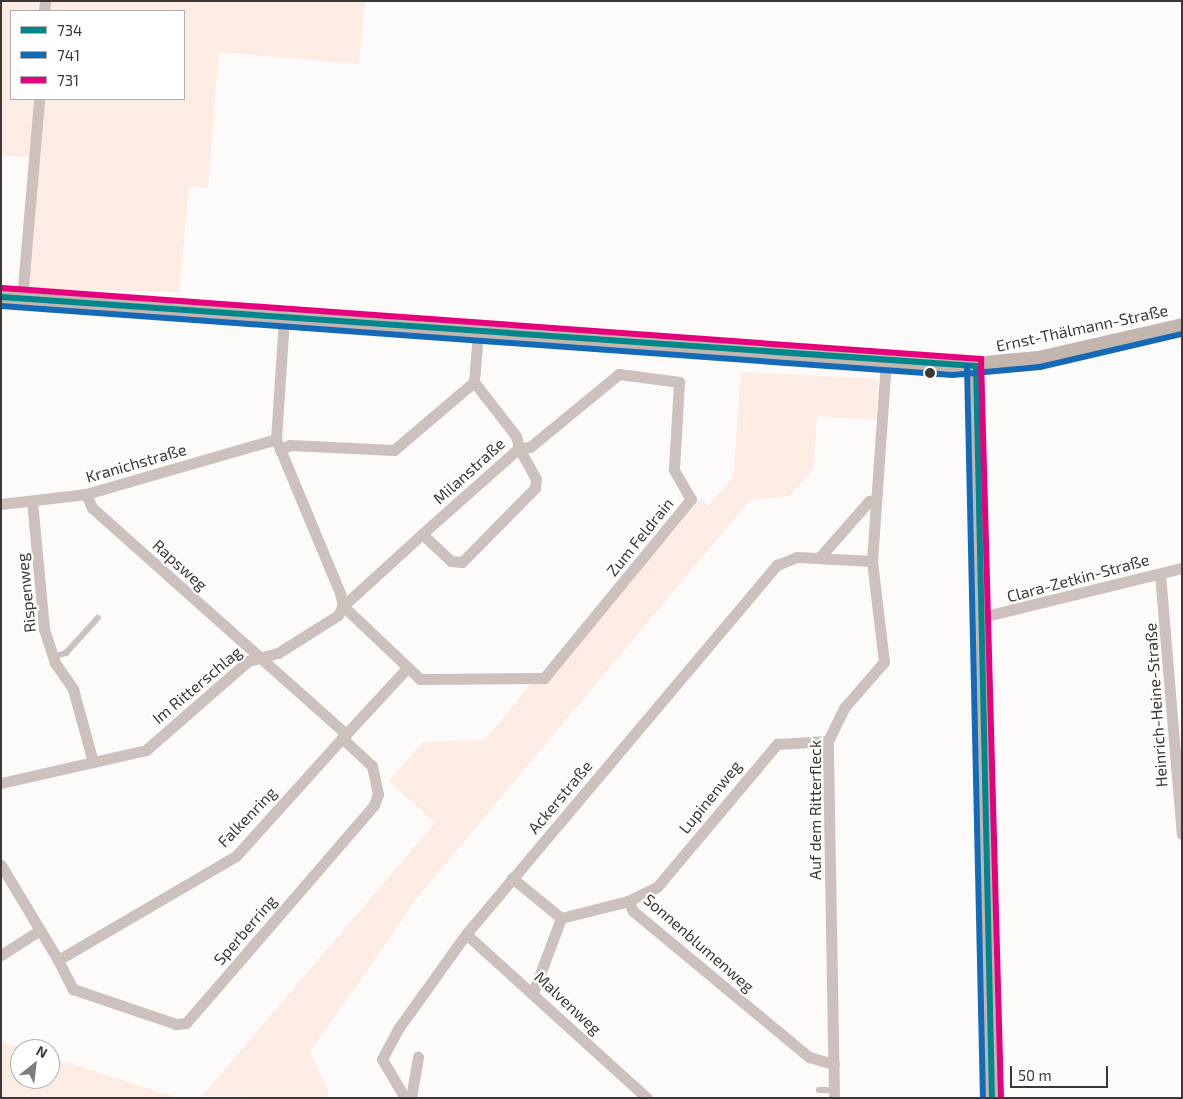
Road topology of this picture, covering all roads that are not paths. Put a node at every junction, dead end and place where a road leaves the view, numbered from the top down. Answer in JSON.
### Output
{"nodes":[{"id":1,"x":39,"y":100,"type":"edge"},
{"id":2,"x":1,"y":297,"type":"edge"},
{"id":3,"x":22,"y":299,"type":"junction"},
{"id":4,"x":284,"y":317,"type":"junction"},
{"id":5,"x":1182,"y":325,"type":"edge"},
{"id":6,"x":478,"y":332,"type":"junction"},
{"id":7,"x":886,"y":362,"type":"junction"},
{"id":8,"x":976,"y":366,"type":"junction"},
{"id":9,"x":474,"y":382,"type":"junction"},
{"id":10,"x":278,"y":444,"type":"junction"},
{"id":11,"x":519,"y":448,"type":"junction"},
{"id":12,"x":86,"y":494,"type":"junction"},
{"id":13,"x":876,"y":500,"type":"junction"},
{"id":14,"x":32,"y":501,"type":"junction"},
{"id":15,"x":1,"y":504,"type":"edge"},
{"id":16,"x":422,"y":534,"type":"junction"},
{"id":17,"x":819,"y":558,"type":"junction"},
{"id":18,"x":872,"y":561,"type":"junction"},
{"id":19,"x":1182,"y":568,"type":"edge"},
{"id":20,"x":1160,"y":574,"type":"junction"},
{"id":21,"x":343,"y":606,"type":"junction"},
{"id":22,"x":982,"y":617,"type":"junction"},
{"id":23,"x":98,"y":618,"type":"dead end"},
{"id":24,"x":53,"y":657,"type":"junction"},
{"id":25,"x":256,"y":657,"type":"junction"},
{"id":26,"x":408,"y":667,"type":"junction"},
{"id":27,"x":344,"y":736,"type":"junction"},
{"id":28,"x":828,"y":741,"type":"junction"},
{"id":29,"x":93,"y":762,"type":"junction"},
{"id":30,"x":1,"y":783,"type":"edge"},
{"id":31,"x":1182,"y":834,"type":"edge"},
{"id":32,"x":1,"y":865,"type":"edge"},
{"id":33,"x":512,"y":878,"type":"junction"},
{"id":34,"x":628,"y":901,"type":"junction"},
{"id":35,"x":560,"y":918,"type":"junction"},
{"id":36,"x":40,"y":930,"type":"junction"},
{"id":37,"x":466,"y":934,"type":"junction"},
{"id":38,"x":1,"y":955,"type":"edge"},
{"id":39,"x":58,"y":960,"type":"junction"},
{"id":40,"x":533,"y":993,"type":"junction"},
{"id":41,"x":418,"y":1057,"type":"dead end"},
{"id":42,"x":834,"y":1064,"type":"junction"},
{"id":43,"x":819,"y":1090,"type":"dead end"},
{"id":44,"x":834,"y":1094,"type":"edge"},
{"id":45,"x":404,"y":1098,"type":"edge"},
{"id":46,"x":411,"y":1098,"type":"edge"},
{"id":47,"x":647,"y":1098,"type":"edge"},
{"id":48,"x":992,"y":1098,"type":"edge"}],
"edges":[{"from":1,"to":3,"type":"street"},
{"from":2,"to":3,"type":"street","name":"Ernst-Thälmann-Straße"},
{"from":3,"to":4,"type":"street","name":"Ernst-Thälmann-Straße"},
{"from":4,"to":6,"type":"street","name":"Ernst-Thälmann-Straße"},
{"from":4,"to":10,"type":"street"},
{"from":5,"to":8,"type":"street","name":"Ernst-Thälmann-Straße"},
{"from":6,"to":7,"type":"street","name":"Ernst-Thälmann-Straße"},
{"from":6,"to":9,"type":"street"},
{"from":7,"to":8,"type":"street","name":"Ernst-Thälmann-Straße"},
{"from":7,"to":13,"type":"street","name":"Auf dem Ritterfleck"},
{"from":8,"to":22,"type":"street"},
{"from":9,"to":10,"type":"street","name":"Kranichstraße"},
{"from":9,"to":11,"type":"street","name":"Milanstraße"},
{"from":10,"to":12,"type":"street","name":"Kranichstraße"},
{"from":10,"to":21,"type":"street"},
{"from":11,"to":16,"type":"street","name":"Milanstraße"},
{"from":11,"to":16,"type":"street"},
{"from":11,"to":26,"type":"street","name":"Zum Feldrain"},
{"from":12,"to":14,"type":"street","name":"Kranichstraße"},
{"from":12,"to":25,"type":"street","name":"Rapsweg"},
{"from":13,"to":17,"type":"street"},
{"from":13,"to":18,"type":"street","name":"Auf dem Ritterfleck"},
{"from":14,"to":15,"type":"street","name":"Kranichstraße"},
{"from":14,"to":24,"type":"street","name":"Rispenweg"},
{"from":16,"to":21,"type":"street","name":"Milanstraße"},
{"from":17,"to":18,"type":"street","name":"Ackerstraße"},
{"from":17,"to":33,"type":"street","name":"Ackerstraße"},
{"from":18,"to":28,"type":"street","name":"Auf dem Ritterfleck"},
{"from":19,"to":20,"type":"street","name":"Clara-Zetkin-Straße"},
{"from":20,"to":22,"type":"street","name":"Clara-Zetkin-Straße"},
{"from":20,"to":31,"type":"street","name":"Heinrich-Heine-Straße"},
{"from":21,"to":25,"type":"street","name":"Im Ritterschlag"},
{"from":21,"to":26,"type":"street"},
{"from":22,"to":48,"type":"street"},
{"from":23,"to":24,"type":"lane"},
{"from":24,"to":29,"type":"street","name":"Rispenweg"},
{"from":25,"to":27,"type":"street"},
{"from":25,"to":29,"type":"street","name":"Im Ritterschlag"},
{"from":26,"to":27,"type":"street","name":"Falkenring"},
{"from":27,"to":39,"type":"street","name":"Falkenring"},
{"from":27,"to":39,"type":"street","name":"Sperberring"},
{"from":28,"to":34,"type":"street","name":"Lupinenweg"},
{"from":28,"to":42,"type":"street","name":"Auf dem Ritterfleck"},
{"from":29,"to":30,"type":"street","name":"Im Ritterschlag"},
{"from":32,"to":36,"type":"street"},
{"from":33,"to":35,"type":"street"},
{"from":33,"to":37,"type":"street","name":"Ackerstraße"},
{"from":34,"to":35,"type":"street","name":"Sonnenblumenweg"},
{"from":34,"to":42,"type":"street","name":"Sonnenblumenweg"},
{"from":35,"to":40,"type":"street"},
{"from":36,"to":38,"type":"street"},
{"from":36,"to":39,"type":"street"},
{"from":37,"to":40,"type":"street","name":"Malvenweg"},
{"from":37,"to":45,"type":"street","name":"Ackerstraße"},
{"from":40,"to":47,"type":"street","name":"Malvenweg"},
{"from":41,"to":46,"type":"street"},
{"from":42,"to":44,"type":"street","name":"Auf dem Ritterfleck"},
{"from":43,"to":44,"type":"lane"}]}
